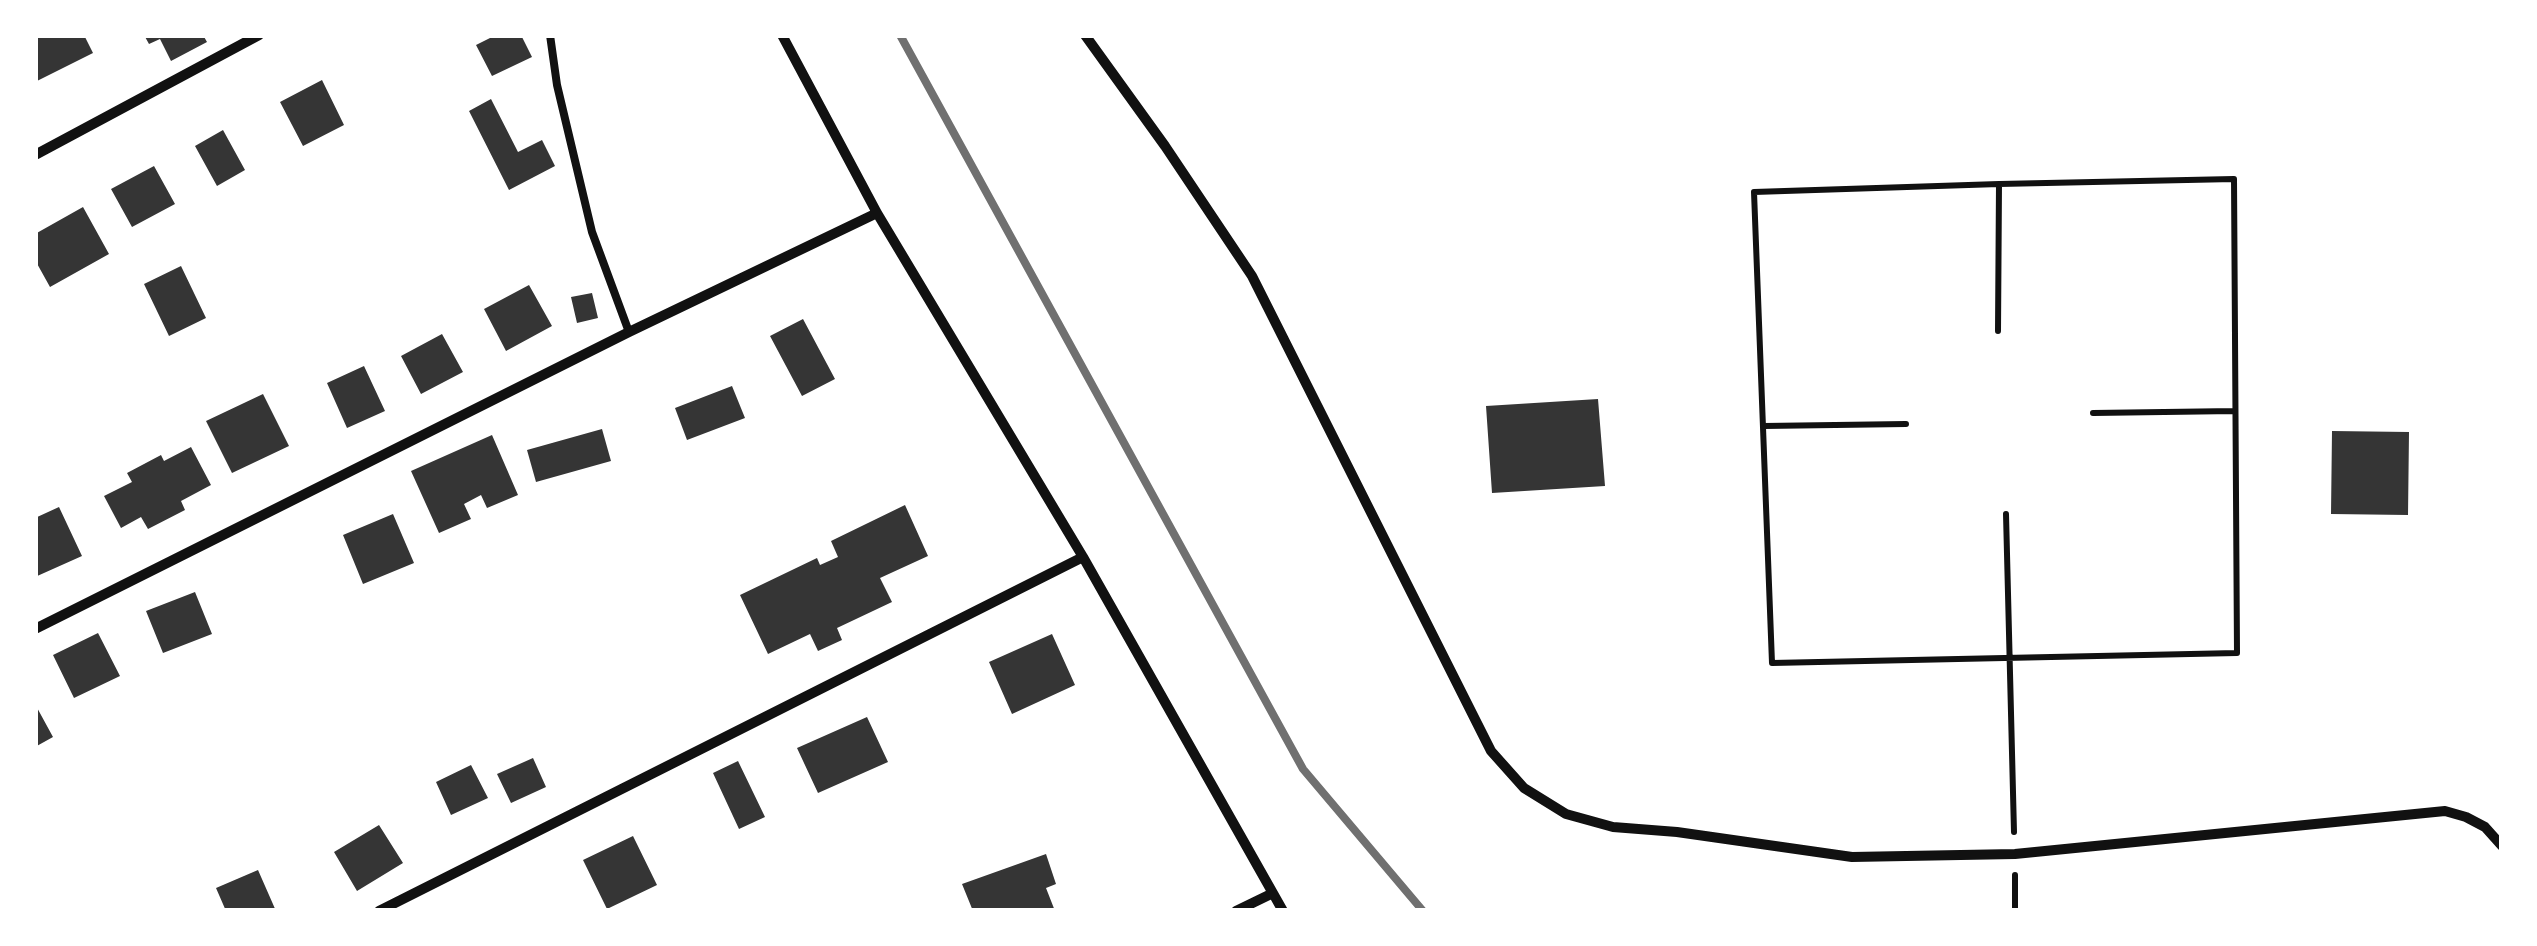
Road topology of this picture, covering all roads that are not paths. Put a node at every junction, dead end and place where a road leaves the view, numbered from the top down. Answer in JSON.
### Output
{"nodes":[{"id":1,"x":259,"y":35,"type":"edge"},
{"id":2,"x":550,"y":35,"type":"edge"},
{"id":3,"x":782,"y":35,"type":"edge"},
{"id":4,"x":1085,"y":35,"type":"edge"},
{"id":5,"x":35,"y":155,"type":"edge"},
{"id":6,"x":877,"y":213,"type":"junction"},
{"id":7,"x":629,"y":332,"type":"junction"},
{"id":8,"x":1083,"y":557,"type":"junction"},
{"id":9,"x":35,"y":629,"type":"edge"},
{"id":10,"x":2502,"y":846,"type":"edge"},
{"id":11,"x":1271,"y":894,"type":"junction"},
{"id":12,"x":379,"y":911,"type":"edge"},
{"id":13,"x":1236,"y":911,"type":"edge"},
{"id":14,"x":1282,"y":911,"type":"edge"}],
"edges":[{"from":1,"to":5,"type":"street"},
{"from":2,"to":7,"type":"lane"},
{"from":3,"to":6,"type":"street"},
{"from":4,"to":10,"type":"street"},
{"from":6,"to":7,"type":"street"},
{"from":6,"to":8,"type":"street"},
{"from":7,"to":9,"type":"street"},
{"from":8,"to":11,"type":"street"},
{"from":8,"to":12,"type":"street"},
{"from":11,"to":13,"type":"street"},
{"from":11,"to":14,"type":"street"}]}
